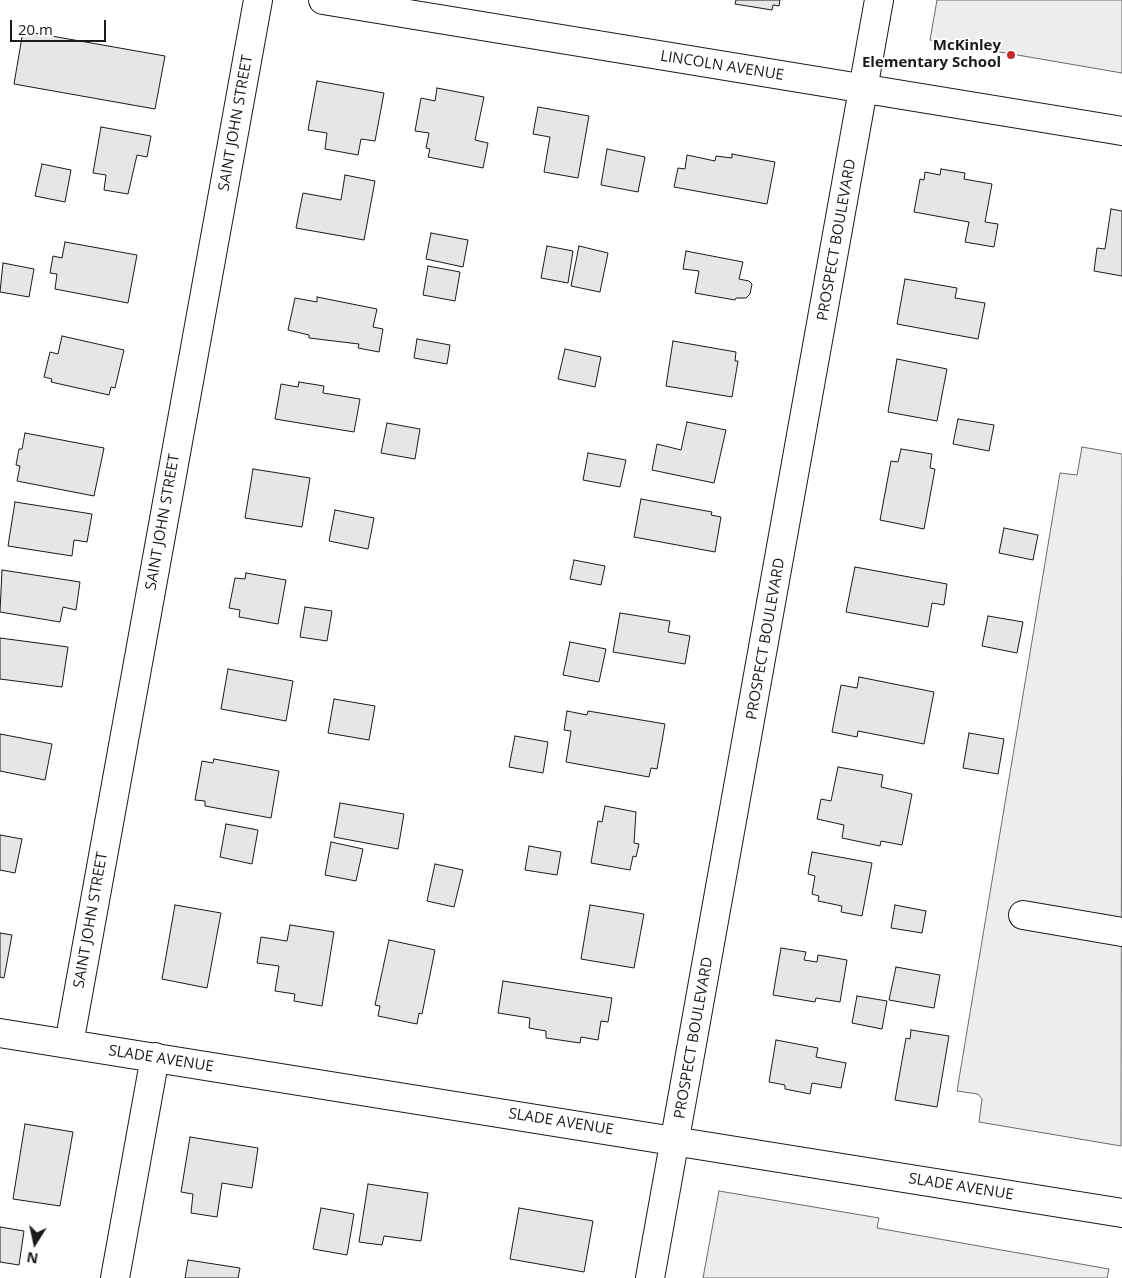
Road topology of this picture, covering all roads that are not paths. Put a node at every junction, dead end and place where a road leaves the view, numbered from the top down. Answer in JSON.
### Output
{"nodes":[{"id":1,"x":258,"y":0,"type":"edge"},
{"id":2,"x":323,"y":0,"type":"edge"},
{"id":3,"x":879,"y":0,"type":"edge"},
{"id":4,"x":864,"y":90,"type":"junction"},
{"id":5,"x":1122,"y":131,"type":"edge"},
{"id":6,"x":1024,"y":915,"type":"dead end"},
{"id":7,"x":1122,"y":932,"type":"edge"},
{"id":8,"x":0,"y":1033,"type":"edge"},
{"id":9,"x":69,"y":1044,"type":"junction"},
{"id":10,"x":155,"y":1058,"type":"junction"},
{"id":11,"x":676,"y":1141,"type":"junction"},
{"id":12,"x":1122,"y":1213,"type":"edge"},
{"id":13,"x":115,"y":1278,"type":"edge"},
{"id":14,"x":650,"y":1278,"type":"edge"}],
"edges":[{"from":1,"to":9,"type":"street","name":"SAINT JOHN STREET"},
{"from":2,"to":4,"type":"street","name":"LINCOLN AVENUE"},
{"from":3,"to":4,"type":"street","name":"PROSPECT BOULEVARD"},
{"from":4,"to":5,"type":"street","name":"LINCOLN AVENUE"},
{"from":4,"to":11,"type":"street","name":"PROSPECT BOULEVARD"},
{"from":6,"to":7,"type":"street"},
{"from":8,"to":9,"type":"street","name":"SLADE AVENUE"},
{"from":9,"to":10,"type":"street","name":"SLADE AVENUE"},
{"from":10,"to":11,"type":"street","name":"SLADE AVENUE"},
{"from":10,"to":13,"type":"street"},
{"from":11,"to":12,"type":"street","name":"SLADE AVENUE"},
{"from":11,"to":14,"type":"street","name":"PROSPECT BOULEVARD"}]}
